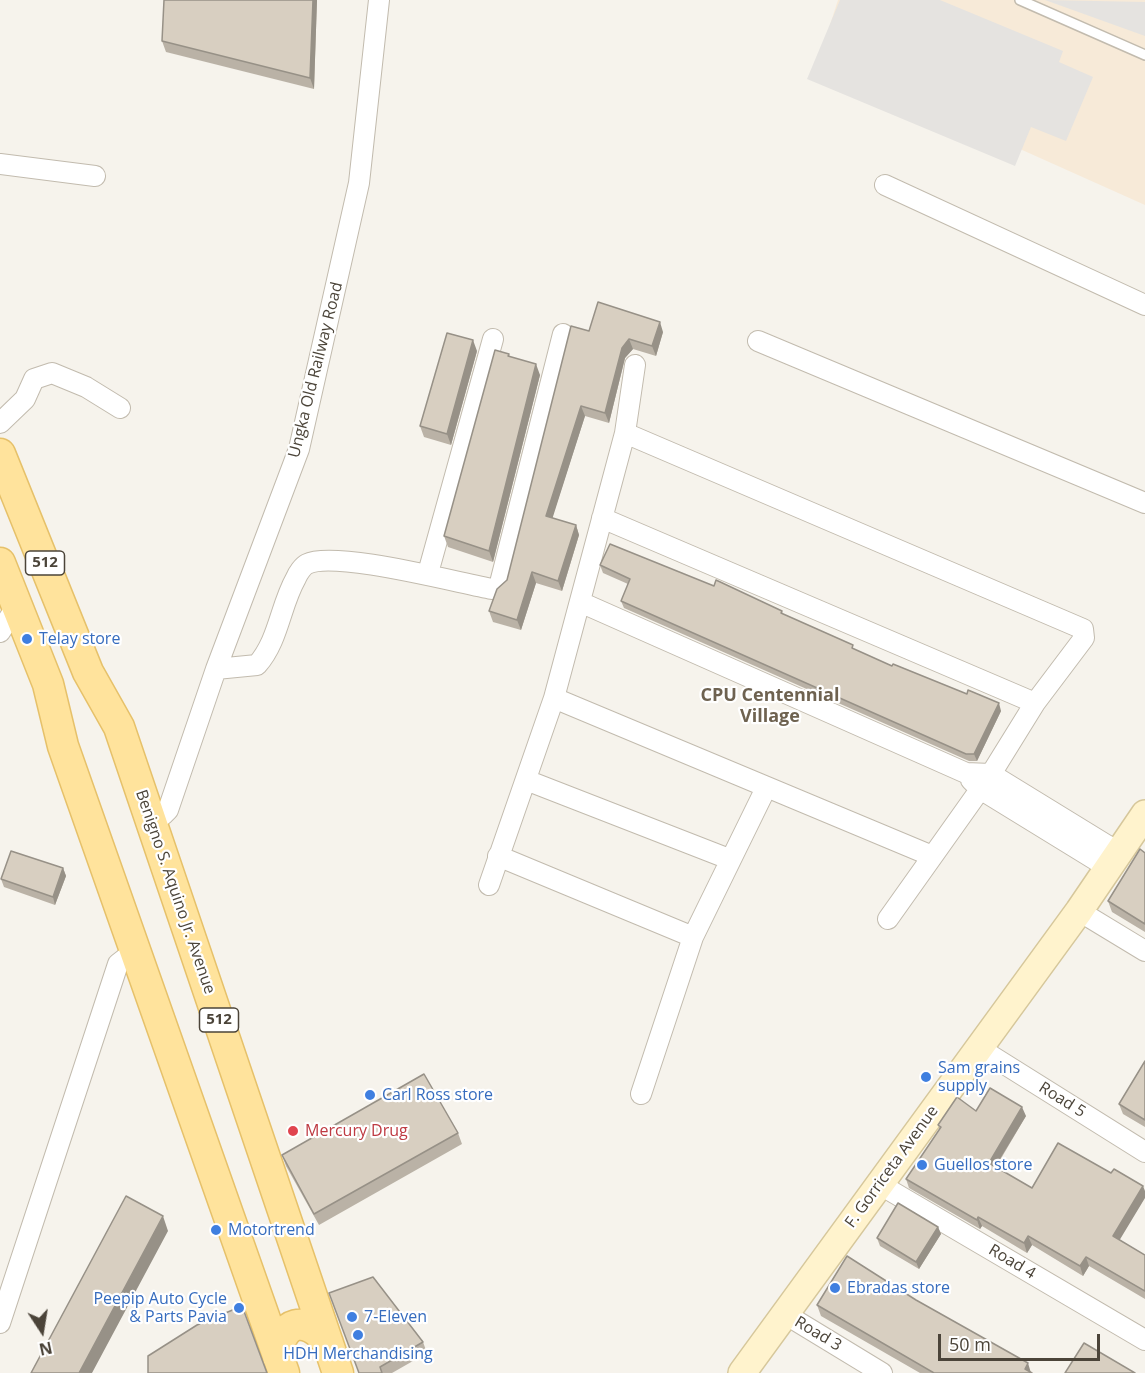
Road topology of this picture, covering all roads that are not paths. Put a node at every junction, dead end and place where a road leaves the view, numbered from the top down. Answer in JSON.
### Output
{"nodes":[{"id":1,"x":379,"y":0,"type":"edge"},
{"id":2,"x":1020,"y":0,"type":"edge"},
{"id":3,"x":1145,"y":55,"type":"edge"},
{"id":4,"x":0,"y":164,"type":"edge"},
{"id":5,"x":95,"y":176,"type":"dead end"},
{"id":6,"x":885,"y":185,"type":"dead end"},
{"id":7,"x":1145,"y":305,"type":"edge"},
{"id":8,"x":562,"y":334,"type":"dead end"},
{"id":9,"x":493,"y":339,"type":"dead end"},
{"id":10,"x":758,"y":341,"type":"dead end"},
{"id":11,"x":636,"y":365,"type":"dead end"},
{"id":12,"x":120,"y":408,"type":"dead end"},
{"id":13,"x":0,"y":423,"type":"edge"},
{"id":14,"x":625,"y":433,"type":"junction"},
{"id":15,"x":0,"y":454,"type":"edge"},
{"id":16,"x":1145,"y":503,"type":"edge"},
{"id":17,"x":602,"y":518,"type":"junction"},
{"id":18,"x":0,"y":563,"type":"edge"},
{"id":19,"x":428,"y":573,"type":"junction"},
{"id":20,"x":56,"y":590,"type":"junction"},
{"id":21,"x":580,"y":602,"type":"junction"},
{"id":22,"x":16,"y":607,"type":"junction"},
{"id":23,"x":0,"y":632,"type":"edge"},
{"id":24,"x":216,"y":669,"type":"junction"},
{"id":25,"x":554,"y":698,"type":"junction"},
{"id":26,"x":1035,"y":703,"type":"junction"},
{"id":27,"x":526,"y":780,"type":"junction"},
{"id":28,"x":985,"y":782,"type":"junction"},
{"id":29,"x":766,"y":788,"type":"junction"},
{"id":30,"x":1145,"y":814,"type":"edge"},
{"id":31,"x":150,"y":818,"type":"junction"},
{"id":32,"x":498,"y":856,"type":"junction"},
{"id":33,"x":933,"y":856,"type":"junction"},
{"id":34,"x":729,"y":859,"type":"junction"},
{"id":35,"x":1113,"y":859,"type":"junction"},
{"id":36,"x":489,"y":885,"type":"dead end"},
{"id":37,"x":1079,"y":911,"type":"junction"},
{"id":38,"x":888,"y":919,"type":"dead end"},
{"id":39,"x":693,"y":937,"type":"junction"},
{"id":40,"x":1145,"y":951,"type":"edge"},
{"id":41,"x":136,"y":954,"type":"junction"},
{"id":42,"x":978,"y":1048,"type":"junction"},
{"id":43,"x":641,"y":1094,"type":"dead end"},
{"id":44,"x":1145,"y":1152,"type":"edge"},
{"id":45,"x":879,"y":1184,"type":"junction"},
{"id":46,"x":785,"y":1314,"type":"junction"},
{"id":47,"x":0,"y":1323,"type":"edge"},
{"id":48,"x":1145,"y":1340,"type":"edge"},
{"id":49,"x":328,"y":1343,"type":"junction"},
{"id":50,"x":281,"y":1365,"type":"edge"},
{"id":51,"x":338,"y":1373,"type":"edge"},
{"id":52,"x":742,"y":1373,"type":"edge"},
{"id":53,"x":882,"y":1373,"type":"edge"}],
"edges":[{"from":1,"to":24,"type":"street","name":"Ungka Old Railway Road"},
{"from":2,"to":3,"type":"lane"},
{"from":4,"to":5,"type":"street"},
{"from":6,"to":7,"type":"street"},
{"from":8,"to":19,"type":"street"},
{"from":9,"to":19,"type":"street"},
{"from":10,"to":16,"type":"street"},
{"from":11,"to":14,"type":"street"},
{"from":12,"to":13,"type":"street"},
{"from":14,"to":17,"type":"street"},
{"from":14,"to":26,"type":"street"},
{"from":15,"to":20,"type":"main road","name":"Benigno S. Aquino Jr. Avenue","number":"512"},
{"from":17,"to":21,"type":"street"},
{"from":17,"to":26,"type":"street"},
{"from":18,"to":22,"type":"main road","number":"512"},
{"from":19,"to":24,"type":"street"},
{"from":20,"to":22,"type":"main road"},
{"from":20,"to":31,"type":"main road","name":"Benigno S. Aquino Jr. Avenue","number":"512"},
{"from":21,"to":25,"type":"street"},
{"from":21,"to":28,"type":"street"},
{"from":22,"to":23,"type":"street"},
{"from":22,"to":41,"type":"main road","number":"512"},
{"from":24,"to":31,"type":"street","name":"Ungka Old Railway Road"},
{"from":25,"to":27,"type":"street"},
{"from":25,"to":29,"type":"street"},
{"from":26,"to":28,"type":"street"},
{"from":27,"to":32,"type":"street"},
{"from":27,"to":34,"type":"street"},
{"from":28,"to":33,"type":"street"},
{"from":28,"to":35,"type":"street"},
{"from":29,"to":33,"type":"street"},
{"from":29,"to":34,"type":"street"},
{"from":30,"to":35,"type":"main road","name":"F. Gorriceta Avenue"},
{"from":31,"to":49,"type":"main road","name":"Benigno S. Aquino Jr. Avenue","number":"512"},
{"from":32,"to":36,"type":"street"},
{"from":32,"to":39,"type":"street"},
{"from":33,"to":38,"type":"street"},
{"from":34,"to":39,"type":"street"},
{"from":35,"to":37,"type":"main road","name":"F. Gorriceta Avenue"},
{"from":37,"to":40,"type":"street"},
{"from":37,"to":42,"type":"main road","name":"F. Gorriceta Avenue"},
{"from":39,"to":43,"type":"street"},
{"from":41,"to":47,"type":"street"},
{"from":41,"to":50,"type":"main road","number":"512"},
{"from":42,"to":44,"type":"street","name":"Road 5"},
{"from":42,"to":45,"type":"main road","name":"F. Gorriceta Avenue"},
{"from":45,"to":46,"type":"main road","name":"F. Gorriceta Avenue"},
{"from":45,"to":48,"type":"street","name":"Road 4"},
{"from":46,"to":52,"type":"main road","name":"F. Gorriceta Avenue"},
{"from":46,"to":53,"type":"street","name":"Road 3"},
{"from":49,"to":50,"type":"main road"},
{"from":49,"to":51,"type":"main road","name":"Benigno S. Aquino Jr. Avenue","number":"512"}]}
